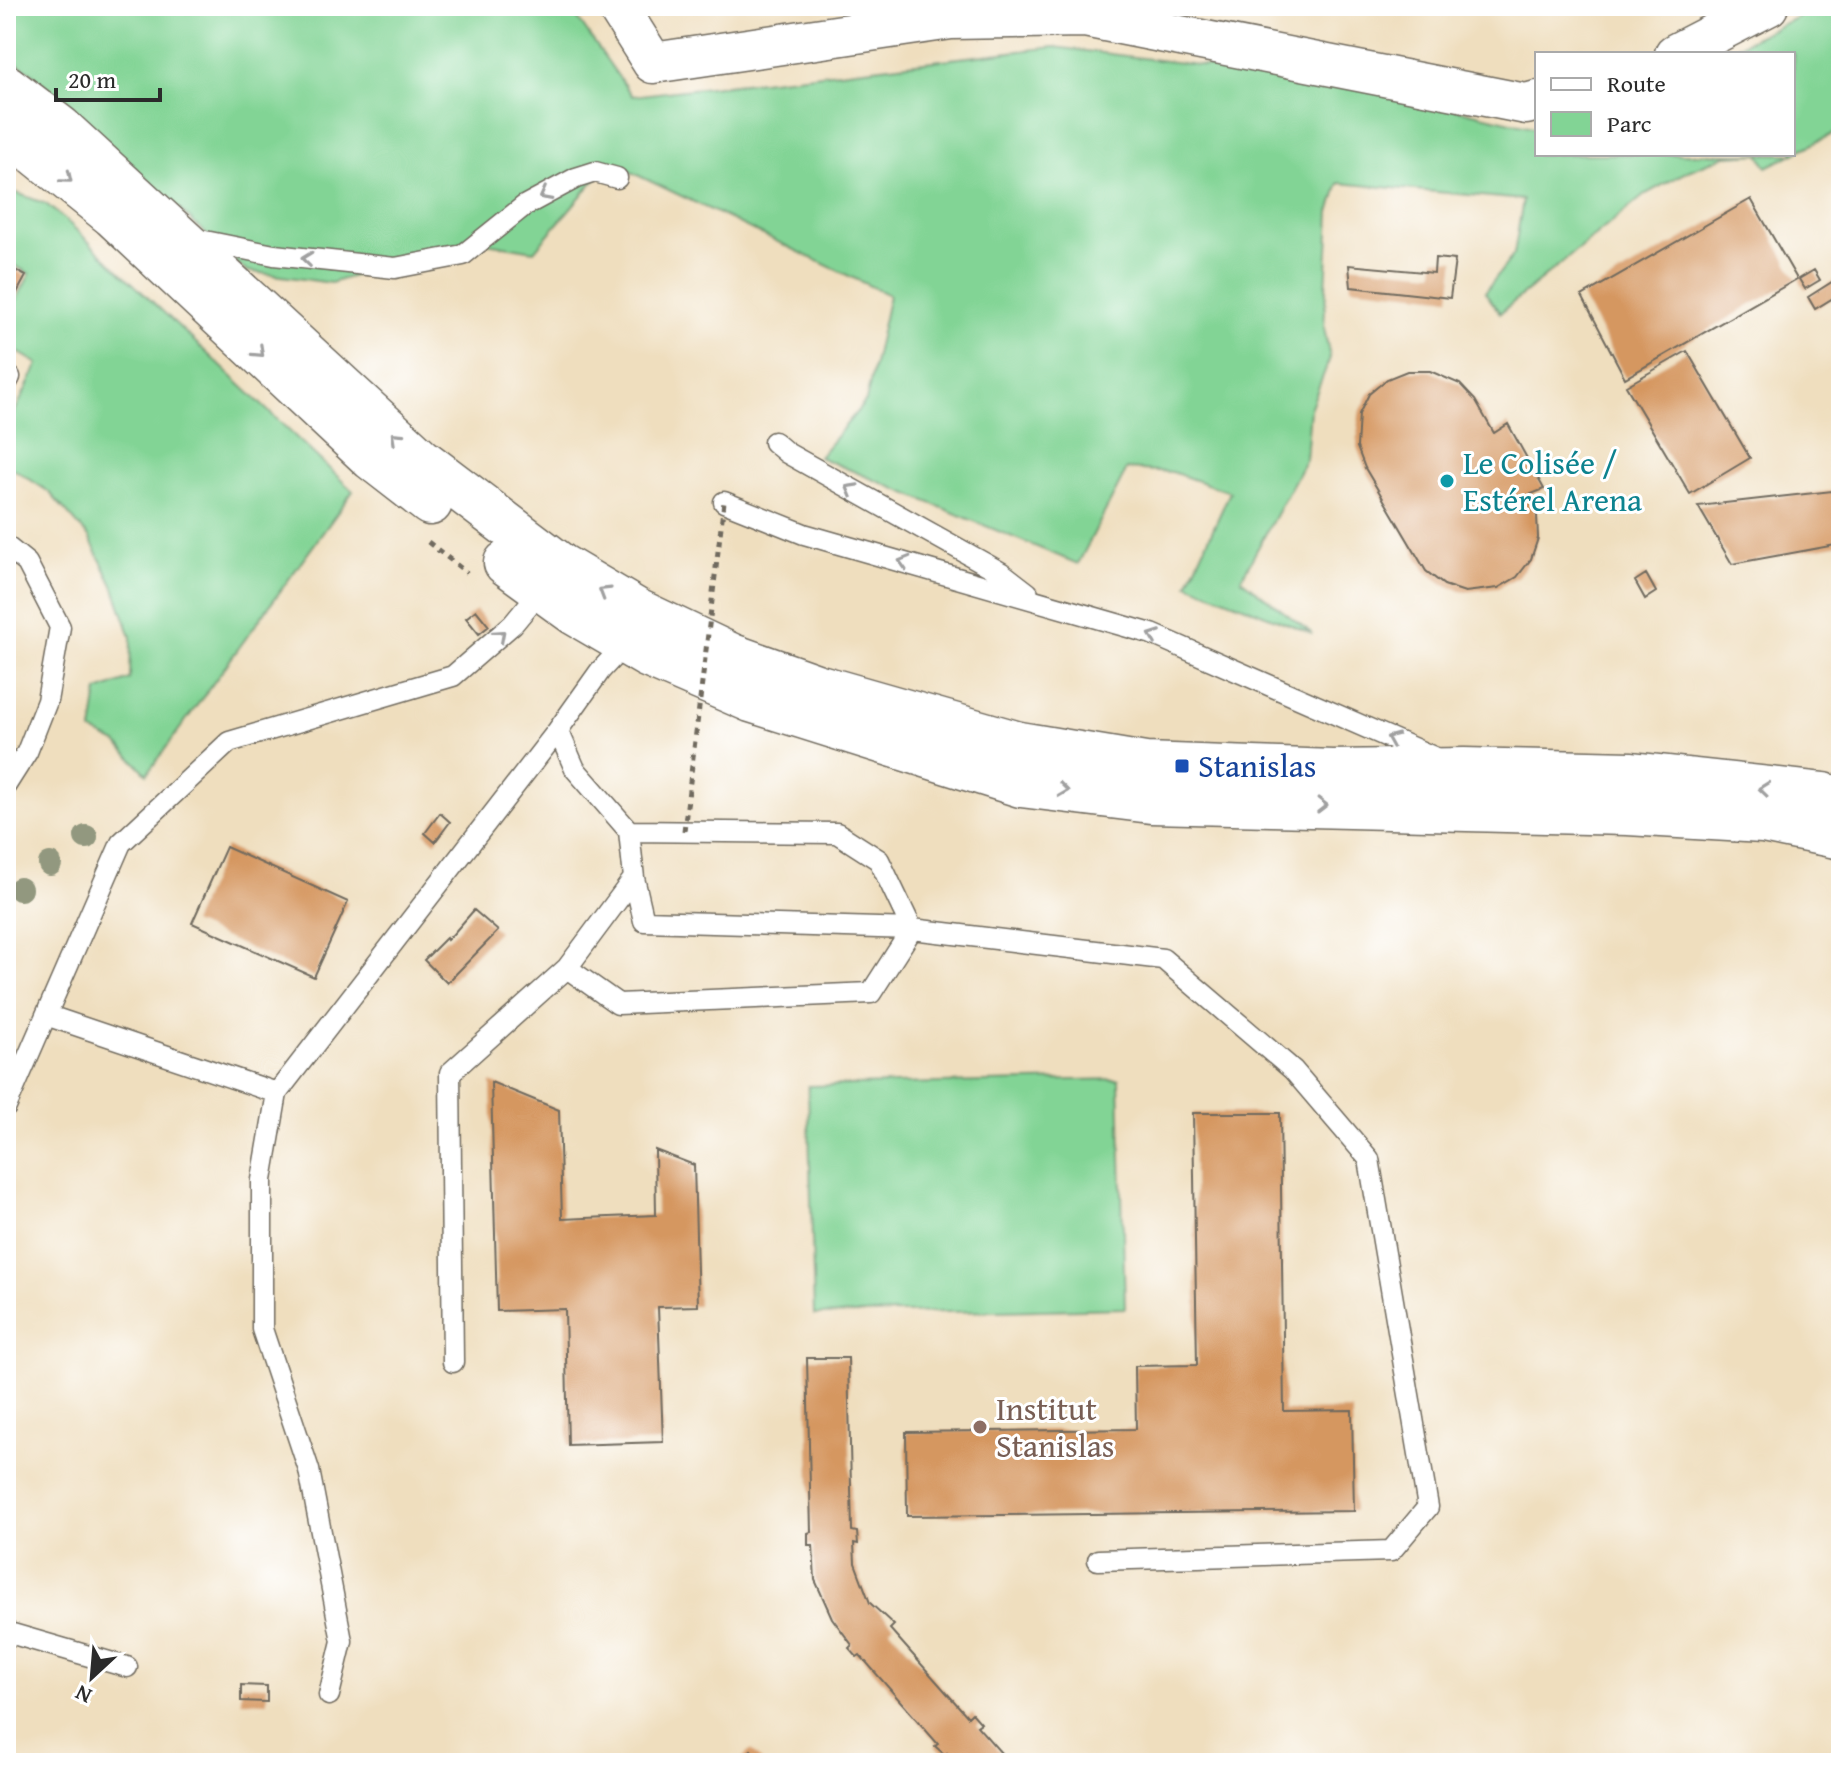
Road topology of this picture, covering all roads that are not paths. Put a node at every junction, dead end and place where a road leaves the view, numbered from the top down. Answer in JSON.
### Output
{"nodes":[{"id":1,"x":617,"y":6,"type":"edge"},
{"id":2,"x":1768,"y":6,"type":"edge"},
{"id":3,"x":1679,"y":52,"type":"edge"},
{"id":4,"x":6,"y":87,"type":"edge"},
{"id":5,"x":1535,"y":102,"type":"edge"},
{"id":6,"x":6,"y":129,"type":"edge"},
{"id":7,"x":617,"y":178,"type":"dead end"},
{"id":8,"x":180,"y":236,"type":"junction"},
{"id":9,"x":774,"y":442,"type":"dead end"},
{"id":10,"x":730,"y":500,"type":"road end"},
{"id":11,"x":6,"y":546,"type":"edge"},
{"id":12,"x":542,"y":589,"type":"junction"},
{"id":13,"x":1038,"y":600,"type":"junction"},
{"id":14,"x":625,"y":643,"type":"junction"},
{"id":15,"x":558,"y":730,"type":"junction"},
{"id":16,"x":1074,"y":753,"type":"junction"},
{"id":17,"x":1464,"y":770,"type":"junction"},
{"id":18,"x":6,"y":785,"type":"edge"},
{"id":19,"x":1841,"y":800,"type":"edge"},
{"id":20,"x":629,"y":831,"type":"junction"},
{"id":21,"x":1841,"y":837,"type":"edge"},
{"id":22,"x":634,"y":878,"type":"junction"},
{"id":23,"x":912,"y":929,"type":"junction"},
{"id":24,"x":567,"y":968,"type":"junction"},
{"id":25,"x":46,"y":1015,"type":"junction"},
{"id":26,"x":277,"y":1093,"type":"junction"},
{"id":27,"x":6,"y":1107,"type":"edge"},
{"id":28,"x":453,"y":1362,"type":"dead end"},
{"id":29,"x":1098,"y":1560,"type":"dead end"},
{"id":30,"x":6,"y":1632,"type":"edge"},
{"id":31,"x":127,"y":1667,"type":"dead end"},
{"id":32,"x":329,"y":1695,"type":"dead end"}],
"edges":[{"from":1,"to":5,"type":"street"},
{"from":2,"to":3,"type":"street"},
{"from":4,"to":8,"type":"main road"},
{"from":6,"to":12,"type":"main road","one_way":true},
{"from":7,"to":8,"type":"lane","one_way":true},
{"from":16,"to":8,"type":"main road","one_way":true},
{"from":13,"to":9,"type":"lane","one_way":true},
{"from":13,"to":10,"type":"lane","one_way":true},
{"from":11,"to":18,"type":"lane"},
{"from":12,"to":14,"type":"main road"},
{"from":25,"to":12,"type":"lane","one_way":true},
{"from":17,"to":13,"type":"lane","one_way":true},
{"from":14,"to":15,"type":"lane"},
{"from":14,"to":16,"type":"lane"},
{"from":14,"to":21,"type":"main road","one_way":true},
{"from":15,"to":20,"type":"lane"},
{"from":15,"to":26,"type":"lane"},
{"from":16,"to":17,"type":"main road"},
{"from":19,"to":17,"type":"main road","one_way":true},
{"from":20,"to":22,"type":"lane"},
{"from":20,"to":23,"type":"lane"},
{"from":22,"to":23,"type":"lane"},
{"from":22,"to":24,"type":"lane"},
{"from":23,"to":24,"type":"lane"},
{"from":23,"to":29,"type":"lane"},
{"from":24,"to":28,"type":"lane"},
{"from":25,"to":26,"type":"lane"},
{"from":25,"to":27,"type":"lane"},
{"from":26,"to":32,"type":"lane"},
{"from":30,"to":31,"type":"lane"}]}
